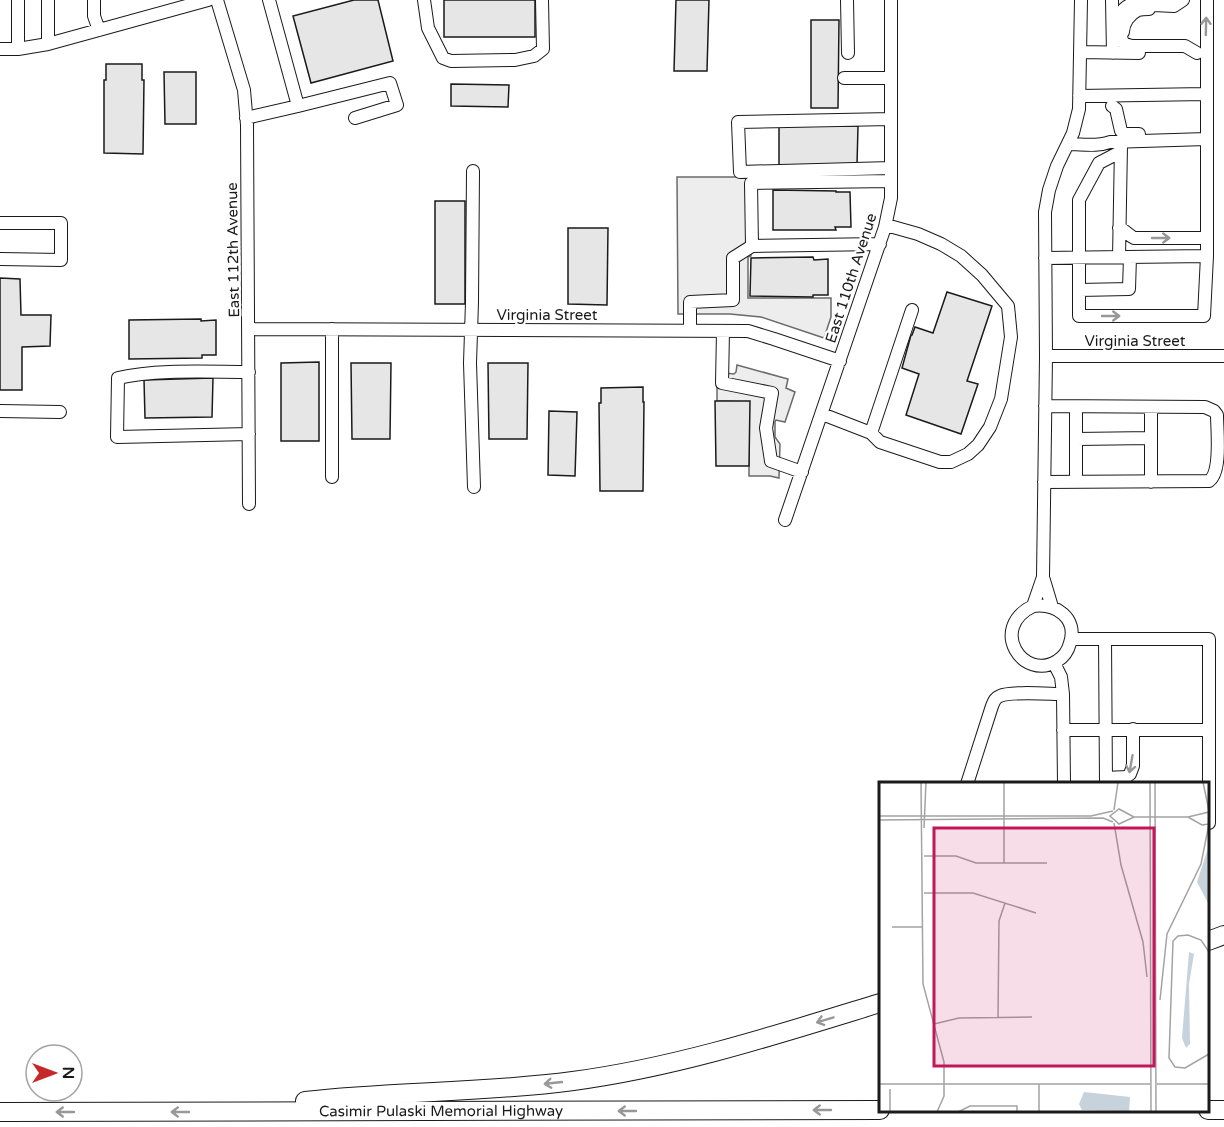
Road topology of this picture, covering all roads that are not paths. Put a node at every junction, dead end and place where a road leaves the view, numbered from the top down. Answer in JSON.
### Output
{"nodes":[{"id":1,"x":18,"y":0,"type":"edge"},
{"id":2,"x":48,"y":0,"type":"edge"},
{"id":3,"x":94,"y":0,"type":"edge"},
{"id":4,"x":208,"y":0,"type":"edge"},
{"id":5,"x":217,"y":0,"type":"edge"},
{"id":6,"x":269,"y":0,"type":"edge"},
{"id":7,"x":424,"y":0,"type":"edge"},
{"id":8,"x":542,"y":0,"type":"edge"},
{"id":9,"x":847,"y":0,"type":"edge"},
{"id":10,"x":891,"y":0,"type":"edge"},
{"id":11,"x":1081,"y":0,"type":"edge"},
{"id":12,"x":1112,"y":0,"type":"edge"},
{"id":13,"x":1207,"y":0,"type":"edge"},
{"id":14,"x":1178,"y":3,"type":"edge"},
{"id":15,"x":99,"y":30,"type":"junction"},
{"id":16,"x":48,"y":44,"type":"junction"},
{"id":17,"x":0,"y":49,"type":"edge"},
{"id":18,"x":18,"y":49,"type":"junction"},
{"id":19,"x":1080,"y":52,"type":"junction"},
{"id":20,"x":1113,"y":52,"type":"junction"},
{"id":21,"x":848,"y":53,"type":"dead end"},
{"id":22,"x":1201,"y":53,"type":"junction"},
{"id":23,"x":844,"y":78,"type":"dead end"},
{"id":24,"x":891,"y":78,"type":"junction"},
{"id":25,"x":1206,"y":94,"type":"junction"},
{"id":26,"x":1079,"y":96,"type":"junction"},
{"id":27,"x":1109,"y":101,"type":"junction"},
{"id":28,"x":298,"y":106,"type":"junction"},
{"id":29,"x":246,"y":118,"type":"junction"},
{"id":30,"x":355,"y":118,"type":"dead end"},
{"id":31,"x":891,"y":118,"type":"junction"},
{"id":32,"x":1202,"y":139,"type":"junction"},
{"id":33,"x":1069,"y":144,"type":"junction"},
{"id":34,"x":1117,"y":145,"type":"junction"},
{"id":35,"x":891,"y":168,"type":"junction"},
{"id":36,"x":473,"y":171,"type":"dead end"},
{"id":37,"x":801,"y":177,"type":"junction"},
{"id":38,"x":891,"y":181,"type":"junction"},
{"id":39,"x":0,"y":223,"type":"edge"},
{"id":40,"x":886,"y":225,"type":"junction"},
{"id":41,"x":1119,"y":228,"type":"junction"},
{"id":42,"x":1207,"y":238,"type":"junction"},
{"id":43,"x":880,"y":244,"type":"junction"},
{"id":44,"x":752,"y":246,"type":"junction"},
{"id":45,"x":1207,"y":256,"type":"junction"},
{"id":46,"x":1124,"y":257,"type":"junction"},
{"id":47,"x":1045,"y":258,"type":"junction"},
{"id":48,"x":1079,"y":258,"type":"junction"},
{"id":49,"x":0,"y":260,"type":"edge"},
{"id":50,"x":1079,"y":290,"type":"junction"},
{"id":51,"x":912,"y":310,"type":"dead end"},
{"id":52,"x":249,"y":329,"type":"junction"},
{"id":53,"x":332,"y":329,"type":"junction"},
{"id":54,"x":472,"y":330,"type":"junction"},
{"id":55,"x":690,"y":331,"type":"junction"},
{"id":56,"x":723,"y":331,"type":"junction"},
{"id":57,"x":1046,"y":356,"type":"junction"},
{"id":58,"x":1224,"y":356,"type":"edge"},
{"id":59,"x":840,"y":361,"type":"junction"},
{"id":60,"x":249,"y":372,"type":"junction"},
{"id":61,"x":1045,"y":406,"type":"junction"},
{"id":62,"x":1076,"y":406,"type":"junction"},
{"id":63,"x":1151,"y":407,"type":"junction"},
{"id":64,"x":0,"y":411,"type":"edge"},
{"id":65,"x":60,"y":412,"type":"dead end"},
{"id":66,"x":822,"y":414,"type":"junction"},
{"id":67,"x":871,"y":433,"type":"junction"},
{"id":68,"x":249,"y":434,"type":"junction"},
{"id":69,"x":1151,"y":438,"type":"junction"},
{"id":70,"x":1076,"y":439,"type":"junction"},
{"id":71,"x":802,"y":472,"type":"junction"},
{"id":72,"x":332,"y":477,"type":"dead end"},
{"id":73,"x":1044,"y":482,"type":"junction"},
{"id":74,"x":1076,"y":482,"type":"junction"},
{"id":75,"x":1151,"y":482,"type":"junction"},
{"id":76,"x":474,"y":487,"type":"dead end"},
{"id":77,"x":249,"y":504,"type":"dead end"},
{"id":78,"x":785,"y":520,"type":"dead end"},
{"id":79,"x":1043,"y":577,"type":"junction"},
{"id":80,"x":1033,"y":606,"type":"junction"},
{"id":81,"x":1052,"y":606,"type":"junction"},
{"id":82,"x":1072,"y":639,"type":"junction"},
{"id":83,"x":1105,"y":639,"type":"junction"},
{"id":84,"x":1054,"y":663,"type":"junction"},
{"id":85,"x":1063,"y":694,"type":"junction"},
{"id":86,"x":1105,"y":729,"type":"junction"},
{"id":87,"x":1133,"y":729,"type":"junction"},
{"id":88,"x":1064,"y":730,"type":"junction"},
{"id":89,"x":1209,"y":730,"type":"junction"},
{"id":90,"x":1106,"y":781,"type":"edge"},
{"id":91,"x":967,"y":782,"type":"edge"},
{"id":92,"x":1064,"y":782,"type":"edge"},
{"id":93,"x":1209,"y":782,"type":"edge"},
{"id":94,"x":1209,"y":782,"type":"edge"},
{"id":95,"x":1209,"y":823,"type":"edge"},
{"id":96,"x":1224,"y":935,"type":"edge"},
{"id":97,"x":1209,"y":941,"type":"edge"},
{"id":98,"x":879,"y":1003,"type":"edge"},
{"id":99,"x":879,"y":1110,"type":"edge"},
{"id":100,"x":0,"y":1112,"type":"edge"},
{"id":101,"x":207,"y":1112,"type":"junction"}],
"edges":[{"from":1,"to":18,"type":"street"},
{"from":2,"to":16,"type":"street"},
{"from":3,"to":15,"type":"street"},
{"from":4,"to":15,"type":"street"},
{"from":5,"to":29,"type":"street","name":"East 112th Avenue"},
{"from":6,"to":28,"type":"street"},
{"from":7,"to":8,"type":"street"},
{"from":9,"to":21,"type":"street"},
{"from":10,"to":24,"type":"street","name":"East 110th Avenue"},
{"from":11,"to":19,"type":"street"},
{"from":12,"to":20,"type":"street"},
{"from":22,"to":13,"type":"street","one_way":true},
{"from":14,"to":22,"type":"street"},
{"from":15,"to":16,"type":"street"},
{"from":16,"to":18,"type":"street"},
{"from":17,"to":18,"type":"street"},
{"from":19,"to":20,"type":"street"},
{"from":19,"to":26,"type":"street"},
{"from":20,"to":22,"type":"street"},
{"from":22,"to":25,"type":"street"},
{"from":23,"to":24,"type":"street"},
{"from":24,"to":31,"type":"street","name":"East 110th Avenue"},
{"from":25,"to":27,"type":"street"},
{"from":25,"to":32,"type":"street"},
{"from":26,"to":27,"type":"street"},
{"from":26,"to":33,"type":"street"},
{"from":27,"to":32,"type":"street"},
{"from":27,"to":34,"type":"street"},
{"from":28,"to":29,"type":"street"},
{"from":28,"to":30,"type":"street"},
{"from":29,"to":52,"type":"street","name":"East 112th Avenue"},
{"from":31,"to":35,"type":"street","name":"East 110th Avenue"},
{"from":31,"to":37,"type":"street"},
{"from":32,"to":34,"type":"street"},
{"from":32,"to":42,"type":"street"},
{"from":33,"to":34,"type":"street"},
{"from":33,"to":47,"type":"street"},
{"from":34,"to":41,"type":"street"},
{"from":34,"to":48,"type":"street"},
{"from":35,"to":37,"type":"street"},
{"from":35,"to":38,"type":"street","name":"East 110th Avenue"},
{"from":36,"to":54,"type":"street"},
{"from":37,"to":38,"type":"street"},
{"from":37,"to":44,"type":"street"},
{"from":38,"to":40,"type":"street","name":"East 110th Avenue"},
{"from":39,"to":49,"type":"street"},
{"from":40,"to":43,"type":"street","name":"East 110th Avenue"},
{"from":40,"to":67,"type":"street"},
{"from":41,"to":42,"type":"street","one_way":true},
{"from":41,"to":46,"type":"street"},
{"from":42,"to":45,"type":"street"},
{"from":43,"to":44,"type":"street"},
{"from":43,"to":59,"type":"street","name":"East 110th Avenue"},
{"from":44,"to":55,"type":"street"},
{"from":45,"to":46,"type":"street"},
{"from":50,"to":45,"type":"street","one_way":true},
{"from":46,"to":48,"type":"street"},
{"from":46,"to":50,"type":"street"},
{"from":47,"to":48,"type":"street"},
{"from":47,"to":57,"type":"street"},
{"from":48,"to":50,"type":"street"},
{"from":51,"to":67,"type":"street"},
{"from":52,"to":53,"type":"street","name":"Virginia Street"},
{"from":52,"to":60,"type":"street","name":"East 112th Avenue"},
{"from":53,"to":54,"type":"street","name":"Virginia Street"},
{"from":53,"to":72,"type":"street"},
{"from":54,"to":55,"type":"street","name":"Virginia Street"},
{"from":54,"to":76,"type":"street"},
{"from":55,"to":56,"type":"street","name":"Virginia Street"},
{"from":56,"to":59,"type":"street","name":"Virginia Street"},
{"from":56,"to":71,"type":"street"},
{"from":57,"to":58,"type":"street","name":"Virginia Street"},
{"from":57,"to":61,"type":"street"},
{"from":59,"to":66,"type":"street","name":"East 110th Avenue"},
{"from":60,"to":68,"type":"street","name":"East 112th Avenue"},
{"from":60,"to":68,"type":"street"},
{"from":61,"to":62,"type":"street"},
{"from":61,"to":73,"type":"street"},
{"from":62,"to":63,"type":"street"},
{"from":62,"to":70,"type":"street"},
{"from":63,"to":69,"type":"street"},
{"from":63,"to":75,"type":"street"},
{"from":64,"to":65,"type":"street"},
{"from":66,"to":67,"type":"street"},
{"from":66,"to":71,"type":"street","name":"East 110th Avenue"},
{"from":68,"to":77,"type":"street","name":"East 112th Avenue"},
{"from":69,"to":70,"type":"street"},
{"from":69,"to":75,"type":"street"},
{"from":70,"to":74,"type":"street"},
{"from":71,"to":78,"type":"street","name":"East 110th Avenue"},
{"from":73,"to":74,"type":"street"},
{"from":73,"to":79,"type":"street"},
{"from":74,"to":75,"type":"street"},
{"from":79,"to":80,"type":"street"},
{"from":79,"to":81,"type":"street"},
{"from":80,"to":81,"type":"street"},
{"from":80,"to":84,"type":"street"},
{"from":81,"to":82,"type":"street"},
{"from":82,"to":83,"type":"street"},
{"from":82,"to":84,"type":"street"},
{"from":83,"to":86,"type":"street"},
{"from":83,"to":89,"type":"street"},
{"from":84,"to":85,"type":"street"},
{"from":85,"to":88,"type":"street"},
{"from":85,"to":91,"type":"street"},
{"from":86,"to":87,"type":"street"},
{"from":86,"to":88,"type":"street"},
{"from":86,"to":90,"type":"street"},
{"from":87,"to":89,"type":"street"},
{"from":87,"to":90,"type":"street","one_way":true},
{"from":88,"to":92,"type":"street"},
{"from":89,"to":93,"type":"street"},
{"from":94,"to":95,"type":"street"},
{"from":96,"to":97,"type":"highway"},
{"from":98,"to":101,"type":"highway","one_way":true},
{"from":99,"to":101,"type":"highway","name":"Casimir Pulaski Memorial Highway","one_way":true},
{"from":101,"to":100,"type":"highway","name":"Casimir Pulaski Memorial Highway","one_way":true}]}
